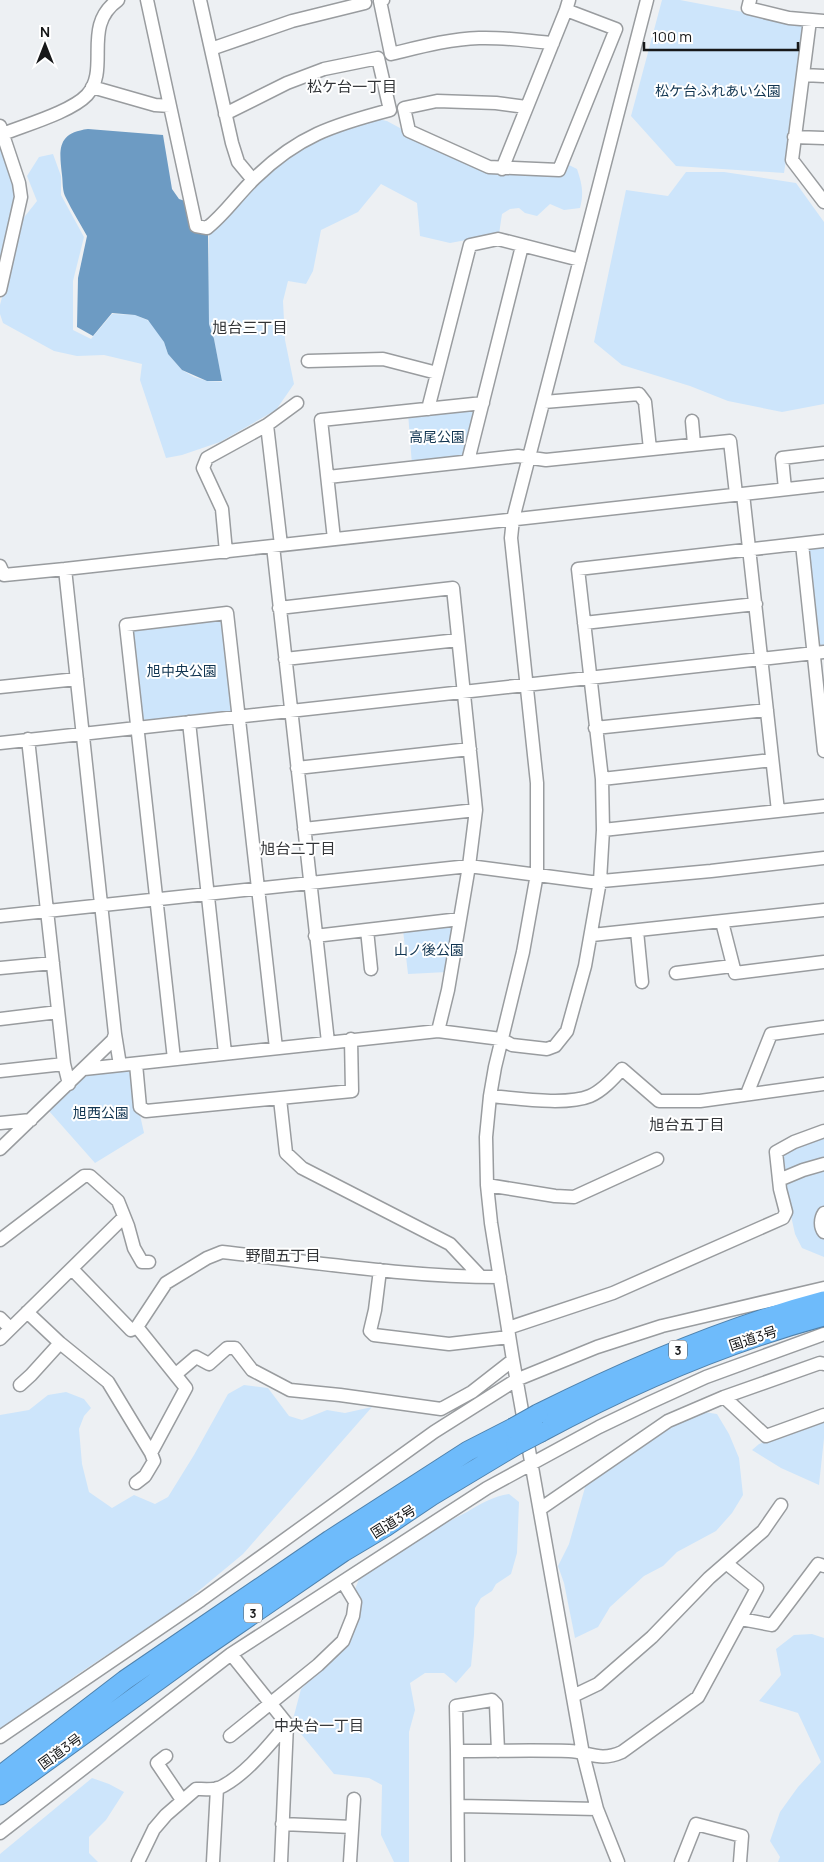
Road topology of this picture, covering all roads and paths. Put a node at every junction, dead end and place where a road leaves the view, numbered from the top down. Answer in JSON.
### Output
{"nodes":[{"id":1,"x":118,"y":0,"type":"edge"},
{"id":2,"x":147,"y":0,"type":"edge"},
{"id":3,"x":200,"y":0,"type":"edge"},
{"id":4,"x":364,"y":0,"type":"edge"},
{"id":5,"x":373,"y":0,"type":"edge"},
{"id":6,"x":383,"y":0,"type":"edge"},
{"id":7,"x":647,"y":0,"type":"edge"},
{"id":8,"x":750,"y":0,"type":"edge"},
{"id":9,"x":568,"y":5,"type":"edge"},
{"id":10,"x":810,"y":20,"type":"junction"},
{"id":11,"x":824,"y":21,"type":"edge"},
{"id":12,"x":553,"y":43,"type":"junction"},
{"id":13,"x":211,"y":49,"type":"junction"},
{"id":14,"x":803,"y":76,"type":"junction"},
{"id":15,"x":824,"y":76,"type":"edge"},
{"id":16,"x":92,"y":87,"type":"junction"},
{"id":17,"x":170,"y":106,"type":"junction"},
{"id":18,"x":526,"y":107,"type":"junction"},
{"id":19,"x":398,"y":113,"type":"dead end"},
{"id":20,"x":225,"y":114,"type":"junction"},
{"id":21,"x":2,"y":130,"type":"edge"},
{"id":22,"x":794,"y":137,"type":"junction"},
{"id":23,"x":824,"y":138,"type":"edge"},
{"id":24,"x":502,"y":169,"type":"junction"},
{"id":25,"x":253,"y":180,"type":"junction"},
{"id":26,"x":823,"y":200,"type":"edge"},
{"id":27,"x":522,"y":246,"type":"junction"},
{"id":28,"x":580,"y":260,"type":"junction"},
{"id":29,"x":0,"y":290,"type":"edge"},
{"id":30,"x":308,"y":361,"type":"dead end"},
{"id":31,"x":437,"y":374,"type":"junction"},
{"id":32,"x":544,"y":402,"type":"junction"},
{"id":33,"x":483,"y":403,"type":"junction"},
{"id":34,"x":298,"y":404,"type":"dead end"},
{"id":35,"x":428,"y":409,"type":"junction"},
{"id":36,"x":692,"y":421,"type":"dead end"},
{"id":37,"x":267,"y":425,"type":"junction"},
{"id":38,"x":694,"y":444,"type":"junction"},
{"id":39,"x":650,"y":449,"type":"junction"},
{"id":40,"x":824,"y":454,"type":"edge"},
{"id":41,"x":530,"y":458,"type":"junction"},
{"id":42,"x":468,"y":461,"type":"junction"},
{"id":43,"x":328,"y":477,"type":"junction"},
{"id":44,"x":824,"y":485,"type":"edge"},
{"id":45,"x":785,"y":489,"type":"junction"},
{"id":46,"x":739,"y":494,"type":"junction"},
{"id":47,"x":513,"y":520,"type":"junction"},
{"id":48,"x":334,"y":539,"type":"junction"},
{"id":49,"x":824,"y":541,"type":"edge"},
{"id":50,"x":802,"y":544,"type":"junction"},
{"id":51,"x":277,"y":545,"type":"junction"},
{"id":52,"x":750,"y":550,"type":"junction"},
{"id":53,"x":226,"y":552,"type":"junction"},
{"id":54,"x":0,"y":566,"type":"edge"},
{"id":55,"x":65,"y":569,"type":"junction"},
{"id":56,"x":756,"y":604,"type":"junction"},
{"id":57,"x":279,"y":608,"type":"junction"},
{"id":58,"x":584,"y":623,"type":"junction"},
{"id":59,"x":458,"y":640,"type":"junction"},
{"id":60,"x":818,"y":653,"type":"edge"},
{"id":61,"x":761,"y":659,"type":"junction"},
{"id":62,"x":286,"y":660,"type":"junction"},
{"id":63,"x":590,"y":677,"type":"junction"},
{"id":64,"x":77,"y":679,"type":"junction"},
{"id":65,"x":526,"y":684,"type":"junction"},
{"id":66,"x":0,"y":687,"type":"edge"},
{"id":67,"x":463,"y":691,"type":"junction"},
{"id":68,"x":290,"y":710,"type":"junction"},
{"id":69,"x":767,"y":710,"type":"junction"},
{"id":70,"x":239,"y":716,"type":"junction"},
{"id":71,"x":189,"y":722,"type":"junction"},
{"id":72,"x":137,"y":727,"type":"junction"},
{"id":73,"x":595,"y":728,"type":"junction"},
{"id":74,"x":83,"y":733,"type":"junction"},
{"id":75,"x":28,"y":739,"type":"junction"},
{"id":76,"x":0,"y":743,"type":"edge"},
{"id":77,"x":470,"y":749,"type":"junction"},
{"id":78,"x":824,"y":751,"type":"edge"},
{"id":79,"x":772,"y":760,"type":"junction"},
{"id":80,"x":297,"y":768,"type":"junction"},
{"id":81,"x":602,"y":779,"type":"junction"},
{"id":82,"x":824,"y":806,"type":"edge"},
{"id":83,"x":476,"y":810,"type":"junction"},
{"id":84,"x":778,"y":811,"type":"junction"},
{"id":85,"x":304,"y":829,"type":"junction"},
{"id":86,"x":603,"y":830,"type":"junction"},
{"id":87,"x":824,"y":858,"type":"edge"},
{"id":88,"x":469,"y":866,"type":"junction"},
{"id":89,"x":537,"y":874,"type":"junction"},
{"id":90,"x":600,"y":881,"type":"junction"},
{"id":91,"x":309,"y":882,"type":"junction"},
{"id":92,"x":259,"y":887,"type":"junction"},
{"id":93,"x":208,"y":893,"type":"junction"},
{"id":94,"x":156,"y":899,"type":"junction"},
{"id":95,"x":102,"y":905,"type":"junction"},
{"id":96,"x":824,"y":910,"type":"edge"},
{"id":97,"x":47,"y":911,"type":"junction"},
{"id":98,"x":0,"y":916,"type":"edge"},
{"id":99,"x":460,"y":919,"type":"junction"},
{"id":100,"x":722,"y":922,"type":"junction"},
{"id":101,"x":367,"y":930,"type":"junction"},
{"id":102,"x":637,"y":931,"type":"junction"},
{"id":103,"x":592,"y":935,"type":"junction"},
{"id":104,"x":315,"y":936,"type":"junction"},
{"id":105,"x":824,"y":962,"type":"edge"},
{"id":106,"x":53,"y":963,"type":"junction"},
{"id":107,"x":732,"y":966,"type":"junction"},
{"id":108,"x":0,"y":968,"type":"edge"},
{"id":109,"x":371,"y":969,"type":"dead end"},
{"id":110,"x":676,"y":973,"type":"dead end"},
{"id":111,"x":642,"y":982,"type":"dead end"},
{"id":112,"x":58,"y":1012,"type":"junction"},
{"id":113,"x":0,"y":1019,"type":"edge"},
{"id":114,"x":824,"y":1027,"type":"edge"},
{"id":115,"x":438,"y":1031,"type":"junction"},
{"id":116,"x":116,"y":1034,"type":"junction"},
{"id":117,"x":501,"y":1039,"type":"junction"},
{"id":118,"x":351,"y":1040,"type":"junction"},
{"id":119,"x":328,"y":1042,"type":"junction"},
{"id":120,"x":276,"y":1048,"type":"junction"},
{"id":121,"x":225,"y":1054,"type":"junction"},
{"id":122,"x":174,"y":1059,"type":"junction"},
{"id":123,"x":64,"y":1064,"type":"junction"},
{"id":124,"x":136,"y":1064,"type":"junction"},
{"id":125,"x":120,"y":1065,"type":"junction"},
{"id":126,"x":84,"y":1069,"type":"junction"},
{"id":127,"x":0,"y":1071,"type":"edge"},
{"id":128,"x":69,"y":1084,"type":"junction"},
{"id":129,"x":824,"y":1087,"type":"edge"},
{"id":130,"x":747,"y":1094,"type":"junction"},
{"id":131,"x":490,"y":1096,"type":"junction"},
{"id":132,"x":280,"y":1099,"type":"junction"},
{"id":133,"x":31,"y":1120,"type":"junction"},
{"id":134,"x":0,"y":1123,"type":"edge"},
{"id":135,"x":824,"y":1131,"type":"edge"},
{"id":136,"x":0,"y":1149,"type":"edge"},
{"id":137,"x":657,"y":1158,"type":"dead end"},
{"id":138,"x":824,"y":1164,"type":"edge"},
{"id":139,"x":778,"y":1180,"type":"junction"},
{"id":140,"x":487,"y":1185,"type":"junction"},
{"id":141,"x":824,"y":1214,"type":"edge"},
{"id":142,"x":124,"y":1217,"type":"junction"},
{"id":143,"x":824,"y":1232,"type":"edge"},
{"id":144,"x":0,"y":1240,"type":"edge"},
{"id":145,"x":149,"y":1262,"type":"dead end"},
{"id":146,"x":72,"y":1269,"type":"junction"},
{"id":147,"x":380,"y":1270,"type":"junction"},
{"id":148,"x":481,"y":1277,"type":"junction"},
{"id":149,"x":500,"y":1277,"type":"junction"},
{"id":150,"x":824,"y":1288,"type":"edge"},
{"id":151,"x":824,"y":1300,"type":"edge"},
{"id":152,"x":28,"y":1312,"type":"junction"},
{"id":153,"x":824,"y":1316,"type":"edge"},
{"id":154,"x":0,"y":1318,"type":"edge"},
{"id":155,"x":138,"y":1327,"type":"junction"},
{"id":156,"x":10,"y":1328,"type":"junction"},
{"id":157,"x":509,"y":1332,"type":"junction"},
{"id":158,"x":824,"y":1334,"type":"edge"},
{"id":159,"x":0,"y":1339,"type":"edge"},
{"id":160,"x":60,"y":1343,"type":"junction"},
{"id":161,"x":513,"y":1360,"type":"junction"},
{"id":162,"x":824,"y":1364,"type":"edge"},
{"id":163,"x":176,"y":1374,"type":"junction"},
{"id":164,"x":516,"y":1380,"type":"junction"},
{"id":165,"x":20,"y":1384,"type":"dead end"},
{"id":166,"x":724,"y":1397,"type":"junction"},
{"id":167,"x":824,"y":1416,"type":"edge"},
{"id":168,"x":539,"y":1423,"type":"junction"},
{"id":169,"x":514,"y":1437,"type":"junction"},
{"id":170,"x":151,"y":1453,"type":"junction"},
{"id":171,"x":531,"y":1464,"type":"junction"},
{"id":172,"x":136,"y":1483,"type":"dead end"},
{"id":173,"x":781,"y":1505,"type":"dead end"},
{"id":174,"x":540,"y":1508,"type":"junction"},
{"id":175,"x":726,"y":1563,"type":"junction"},
{"id":176,"x":824,"y":1566,"type":"edge"},
{"id":177,"x":343,"y":1582,"type":"junction"},
{"id":178,"x":741,"y":1618,"type":"junction"},
{"id":179,"x":231,"y":1654,"type":"junction"},
{"id":180,"x":573,"y":1696,"type":"junction"},
{"id":181,"x":270,"y":1702,"type":"junction"},
{"id":182,"x":287,"y":1724,"type":"junction"},
{"id":183,"x":230,"y":1736,"type":"dead end"},
{"id":184,"x":0,"y":1737,"type":"edge"},
{"id":185,"x":457,"y":1751,"type":"junction"},
{"id":186,"x":498,"y":1751,"type":"junction"},
{"id":187,"x":583,"y":1754,"type":"junction"},
{"id":188,"x":157,"y":1762,"type":"dead end"},
{"id":189,"x":0,"y":1776,"type":"edge"},
{"id":190,"x":218,"y":1788,"type":"junction"},
{"id":191,"x":0,"y":1795,"type":"edge"},
{"id":192,"x":354,"y":1799,"type":"dead end"},
{"id":193,"x":182,"y":1800,"type":"junction"},
{"id":194,"x":458,"y":1806,"type":"junction"},
{"id":195,"x":597,"y":1809,"type":"junction"},
{"id":196,"x":282,"y":1824,"type":"junction"},
{"id":197,"x":352,"y":1827,"type":"junction"},
{"id":198,"x":0,"y":1833,"type":"edge"},
{"id":199,"x":138,"y":1862,"type":"edge"},
{"id":200,"x":213,"y":1862,"type":"edge"},
{"id":201,"x":281,"y":1862,"type":"edge"},
{"id":202,"x":350,"y":1862,"type":"edge"},
{"id":203,"x":458,"y":1862,"type":"edge"},
{"id":204,"x":618,"y":1862,"type":"edge"},
{"id":205,"x":681,"y":1862,"type":"edge"},
{"id":206,"x":740,"y":1862,"type":"edge"}],
"edges":[{"from":1,"to":16,"type":"street"},
{"from":2,"to":17,"type":"street"},
{"from":3,"to":13,"type":"street"},
{"from":4,"to":13,"type":"street"},
{"from":5,"to":19,"type":"street"},
{"from":6,"to":12,"type":"street"},
{"from":7,"to":28,"type":"street"},
{"from":8,"to":10,"type":"street"},
{"from":9,"to":12,"type":"street"},
{"from":9,"to":24,"type":"street"},
{"from":10,"to":11,"type":"street"},
{"from":10,"to":14,"type":"street"},
{"from":12,"to":18,"type":"street"},
{"from":13,"to":20,"type":"street"},
{"from":14,"to":15,"type":"street"},
{"from":14,"to":22,"type":"street"},
{"from":16,"to":17,"type":"street"},
{"from":16,"to":21,"type":"street"},
{"from":17,"to":25,"type":"street"},
{"from":18,"to":24,"type":"street"},
{"from":18,"to":24,"type":"street"},
{"from":20,"to":25,"type":"street"},
{"from":20,"to":25,"type":"street"},
{"from":21,"to":29,"type":"street"},
{"from":22,"to":23,"type":"street"},
{"from":22,"to":26,"type":"street"},
{"from":27,"to":28,"type":"street"},
{"from":27,"to":31,"type":"street"},
{"from":27,"to":33,"type":"street"},
{"from":28,"to":32,"type":"street"},
{"from":30,"to":31,"type":"street"},
{"from":31,"to":35,"type":"street"},
{"from":32,"to":39,"type":"street"},
{"from":32,"to":41,"type":"street"},
{"from":33,"to":35,"type":"street"},
{"from":33,"to":42,"type":"street"},
{"from":34,"to":37,"type":"street"},
{"from":35,"to":43,"type":"street"},
{"from":36,"to":38,"type":"street"},
{"from":37,"to":51,"type":"street"},
{"from":37,"to":53,"type":"street"},
{"from":38,"to":39,"type":"street"},
{"from":38,"to":46,"type":"street"},
{"from":39,"to":41,"type":"street"},
{"from":40,"to":45,"type":"street"},
{"from":41,"to":42,"type":"street"},
{"from":41,"to":47,"type":"street"},
{"from":42,"to":43,"type":"street"},
{"from":43,"to":48,"type":"street"},
{"from":44,"to":45,"type":"street"},
{"from":45,"to":46,"type":"street"},
{"from":46,"to":47,"type":"street"},
{"from":46,"to":52,"type":"street"},
{"from":47,"to":48,"type":"street"},
{"from":47,"to":65,"type":"street"},
{"from":48,"to":51,"type":"street"},
{"from":49,"to":50,"type":"street"},
{"from":50,"to":52,"type":"street"},
{"from":50,"to":60,"type":"street"},
{"from":51,"to":53,"type":"street"},
{"from":51,"to":57,"type":"street"},
{"from":52,"to":56,"type":"street"},
{"from":52,"to":58,"type":"street"},
{"from":53,"to":55,"type":"street"},
{"from":54,"to":55,"type":"street"},
{"from":55,"to":64,"type":"street"},
{"from":56,"to":58,"type":"street"},
{"from":56,"to":61,"type":"street"},
{"from":57,"to":59,"type":"street"},
{"from":57,"to":62,"type":"street"},
{"from":58,"to":63,"type":"street"},
{"from":59,"to":62,"type":"street"},
{"from":59,"to":67,"type":"street"},
{"from":60,"to":61,"type":"street"},
{"from":60,"to":78,"type":"street"},
{"from":61,"to":63,"type":"street"},
{"from":61,"to":69,"type":"street"},
{"from":62,"to":68,"type":"street"},
{"from":63,"to":65,"type":"street"},
{"from":63,"to":73,"type":"street"},
{"from":64,"to":66,"type":"street"},
{"from":64,"to":74,"type":"street"},
{"from":65,"to":67,"type":"street"},
{"from":65,"to":89,"type":"street"},
{"from":67,"to":68,"type":"street"},
{"from":67,"to":77,"type":"street"},
{"from":68,"to":70,"type":"street"},
{"from":68,"to":80,"type":"street"},
{"from":69,"to":73,"type":"street"},
{"from":69,"to":79,"type":"street"},
{"from":70,"to":71,"type":"street"},
{"from":70,"to":72,"type":"street"},
{"from":70,"to":92,"type":"street"},
{"from":71,"to":72,"type":"street"},
{"from":71,"to":93,"type":"street"},
{"from":72,"to":74,"type":"street"},
{"from":72,"to":94,"type":"street"},
{"from":73,"to":81,"type":"street"},
{"from":74,"to":75,"type":"street"},
{"from":74,"to":95,"type":"street"},
{"from":75,"to":76,"type":"street"},
{"from":75,"to":97,"type":"street"},
{"from":77,"to":80,"type":"street"},
{"from":77,"to":83,"type":"street"},
{"from":79,"to":81,"type":"street"},
{"from":79,"to":84,"type":"street"},
{"from":80,"to":85,"type":"street"},
{"from":81,"to":86,"type":"street"},
{"from":82,"to":84,"type":"street"},
{"from":83,"to":85,"type":"street"},
{"from":83,"to":88,"type":"street"},
{"from":84,"to":86,"type":"street"},
{"from":85,"to":91,"type":"street"},
{"from":86,"to":90,"type":"street"},
{"from":87,"to":90,"type":"street"},
{"from":88,"to":89,"type":"street"},
{"from":88,"to":91,"type":"street"},
{"from":88,"to":99,"type":"street"},
{"from":89,"to":90,"type":"street"},
{"from":89,"to":117,"type":"street"},
{"from":90,"to":103,"type":"street"},
{"from":91,"to":92,"type":"street"},
{"from":91,"to":104,"type":"street"},
{"from":92,"to":93,"type":"street"},
{"from":92,"to":120,"type":"street"},
{"from":93,"to":94,"type":"street"},
{"from":93,"to":121,"type":"street"},
{"from":94,"to":95,"type":"street"},
{"from":94,"to":122,"type":"street"},
{"from":95,"to":97,"type":"street"},
{"from":95,"to":116,"type":"street"},
{"from":96,"to":100,"type":"street"},
{"from":97,"to":98,"type":"street"},
{"from":97,"to":106,"type":"street"},
{"from":99,"to":101,"type":"street"},
{"from":99,"to":115,"type":"street"},
{"from":100,"to":102,"type":"street"},
{"from":100,"to":107,"type":"street"},
{"from":101,"to":104,"type":"street"},
{"from":101,"to":109,"type":"street"},
{"from":102,"to":103,"type":"street"},
{"from":102,"to":111,"type":"street"},
{"from":103,"to":117,"type":"street"},
{"from":104,"to":119,"type":"street"},
{"from":105,"to":107,"type":"street"},
{"from":106,"to":108,"type":"street"},
{"from":106,"to":112,"type":"street"},
{"from":107,"to":110,"type":"street"},
{"from":112,"to":113,"type":"street"},
{"from":112,"to":123,"type":"street"},
{"from":114,"to":130,"type":"street"},
{"from":115,"to":117,"type":"street"},
{"from":115,"to":118,"type":"street"},
{"from":116,"to":125,"type":"street"},
{"from":116,"to":126,"type":"street"},
{"from":117,"to":131,"type":"street"},
{"from":118,"to":119,"type":"street"},
{"from":118,"to":132,"type":"street"},
{"from":119,"to":120,"type":"street"},
{"from":120,"to":121,"type":"street"},
{"from":121,"to":122,"type":"street"},
{"from":122,"to":124,"type":"street"},
{"from":123,"to":127,"type":"street"},
{"from":123,"to":128,"type":"street"},
{"from":124,"to":125,"type":"street"},
{"from":124,"to":132,"type":"street"},
{"from":125,"to":126,"type":"street"},
{"from":126,"to":128,"type":"street"},
{"from":128,"to":133,"type":"street"},
{"from":129,"to":130,"type":"street"},
{"from":130,"to":131,"type":"street"},
{"from":131,"to":140,"type":"street"},
{"from":132,"to":148,"type":"street"},
{"from":133,"to":134,"type":"street"},
{"from":133,"to":136,"type":"street"},
{"from":135,"to":139,"type":"street"},
{"from":137,"to":140,"type":"street"},
{"from":138,"to":139,"type":"street"},
{"from":139,"to":157,"type":"street"},
{"from":140,"to":149,"type":"street"},
{"from":141,"to":143,"type":"street"},
{"from":142,"to":144,"type":"street"},
{"from":142,"to":145,"type":"street"},
{"from":142,"to":146,"type":"street"},
{"from":146,"to":152,"type":"street"},
{"from":146,"to":155,"type":"street"},
{"from":147,"to":148,"type":"street"},
{"from":147,"to":155,"type":"street"},
{"from":147,"to":157,"type":"street"},
{"from":148,"to":149,"type":"street"},
{"from":149,"to":157,"type":"street"},
{"from":150,"to":164,"type":"street"},
{"from":151,"to":168,"type":"highway","name":"国道3号","number":"3"},
{"from":152,"to":156,"type":"street"},
{"from":152,"to":160,"type":"street"},
{"from":153,"to":168,"type":"highway","name":"国道3号","number":"3"},
{"from":154,"to":156,"type":"street"},
{"from":155,"to":163,"type":"street"},
{"from":156,"to":159,"type":"street"},
{"from":157,"to":161,"type":"street"},
{"from":158,"to":171,"type":"street"},
{"from":160,"to":165,"type":"street"},
{"from":160,"to":170,"type":"street"},
{"from":161,"to":163,"type":"street"},
{"from":161,"to":164,"type":"street"},
{"from":162,"to":166,"type":"street"},
{"from":163,"to":170,"type":"street"},
{"from":164,"to":171,"type":"street"},
{"from":164,"to":184,"type":"street"},
{"from":166,"to":167,"type":"street"},
{"from":166,"to":174,"type":"street"},
{"from":168,"to":169,"type":"highway","name":"国道3号","number":"3","bridge":true},
{"from":169,"to":189,"type":"highway","name":"国道3号","number":"3"},
{"from":169,"to":191,"type":"highway","name":"国道3号","number":"3"},
{"from":170,"to":172,"type":"street"},
{"from":171,"to":174,"type":"street"},
{"from":171,"to":177,"type":"street"},
{"from":173,"to":175,"type":"street"},
{"from":174,"to":180,"type":"street"},
{"from":175,"to":178,"type":"street"},
{"from":175,"to":180,"type":"street"},
{"from":176,"to":178,"type":"street"},
{"from":177,"to":179,"type":"street"},
{"from":177,"to":181,"type":"street"},
{"from":178,"to":187,"type":"street"},
{"from":179,"to":181,"type":"street"},
{"from":179,"to":198,"type":"street"},
{"from":180,"to":187,"type":"street"},
{"from":181,"to":182,"type":"street"},
{"from":181,"to":183,"type":"street"},
{"from":182,"to":190,"type":"street"},
{"from":182,"to":196,"type":"street"},
{"from":185,"to":186,"type":"street"},
{"from":185,"to":186,"type":"street"},
{"from":185,"to":194,"type":"street"},
{"from":186,"to":187,"type":"street"},
{"from":187,"to":195,"type":"street"},
{"from":188,"to":193,"type":"street"},
{"from":190,"to":193,"type":"street"},
{"from":190,"to":200,"type":"street"},
{"from":192,"to":197,"type":"street"},
{"from":193,"to":199,"type":"street"},
{"from":194,"to":195,"type":"street"},
{"from":194,"to":203,"type":"street"},
{"from":195,"to":204,"type":"street"},
{"from":196,"to":197,"type":"street"},
{"from":196,"to":201,"type":"street"},
{"from":197,"to":202,"type":"street"},
{"from":205,"to":206,"type":"street"}]}
